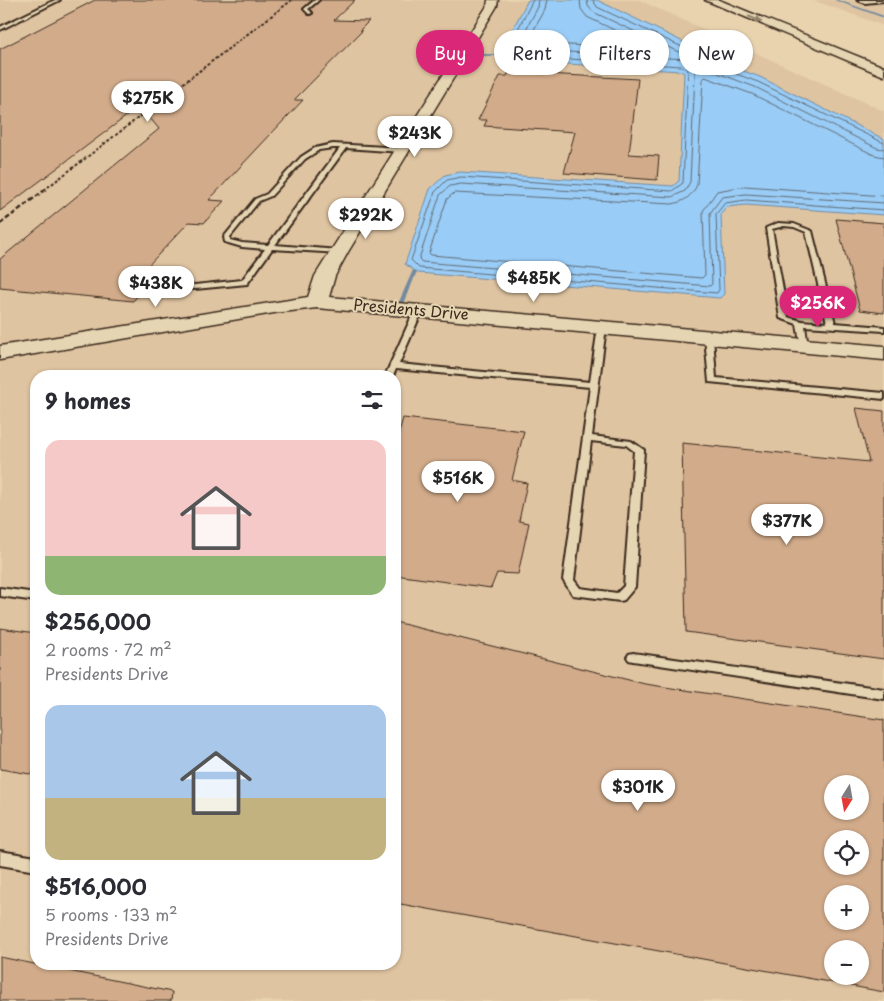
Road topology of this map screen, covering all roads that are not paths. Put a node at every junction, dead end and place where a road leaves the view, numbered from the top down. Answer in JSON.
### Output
{"nodes":[{"id":1,"x":58,"y":0,"type":"edge"},
{"id":2,"x":317,"y":0,"type":"edge"},
{"id":3,"x":493,"y":0,"type":"edge"},
{"id":4,"x":710,"y":0,"type":"edge"},
{"id":5,"x":740,"y":0,"type":"edge"},
{"id":6,"x":859,"y":0,"type":"edge"},
{"id":7,"x":884,"y":0,"type":"edge"},
{"id":8,"x":310,"y":13,"type":"dead end"},
{"id":9,"x":785,"y":18,"type":"dead end"},
{"id":10,"x":0,"y":29,"type":"edge"},
{"id":11,"x":884,"y":72,"type":"edge"},
{"id":12,"x":344,"y":147,"type":"junction"},
{"id":13,"x":402,"y":150,"type":"junction"},
{"id":14,"x":271,"y":247,"type":"junction"},
{"id":15,"x":339,"y":252,"type":"junction"},
{"id":16,"x":166,"y":284,"type":"dead end"},
{"id":17,"x":316,"y":302,"type":"junction"},
{"id":18,"x":418,"y":311,"type":"junction"},
{"id":19,"x":802,"y":323,"type":"junction"},
{"id":20,"x":832,"y":326,"type":"junction"},
{"id":21,"x":602,"y":327,"type":"junction"},
{"id":22,"x":884,"y":329,"type":"edge"},
{"id":23,"x":709,"y":337,"type":"junction"},
{"id":24,"x":804,"y":346,"type":"junction"},
{"id":25,"x":0,"y":353,"type":"edge"},
{"id":26,"x":884,"y":353,"type":"edge"},
{"id":27,"x":394,"y":366,"type":"junction"},
{"id":28,"x":392,"y":370,"type":"edge"},
{"id":29,"x":594,"y":385,"type":"junction"},
{"id":30,"x":884,"y":396,"type":"edge"},
{"id":31,"x":587,"y":438,"type":"junction"},
{"id":32,"x":0,"y":592,"type":"edge"},
{"id":33,"x":30,"y":596,"type":"edge"},
{"id":34,"x":634,"y":657,"type":"dead end"},
{"id":35,"x":884,"y":694,"type":"edge"},
{"id":36,"x":0,"y":858,"type":"edge"},
{"id":37,"x":30,"y":863,"type":"edge"}],
"edges":[{"from":1,"to":10,"type":"lane"},
{"from":2,"to":8,"type":"lane"},
{"from":3,"to":13,"type":"main road"},
{"from":4,"to":11,"type":"main road","one_way":true},
{"from":5,"to":9,"type":"main road"},
{"from":6,"to":7,"type":"lane"},
{"from":12,"to":13,"type":"lane"},
{"from":12,"to":14,"type":"lane"},
{"from":12,"to":14,"type":"lane"},
{"from":13,"to":15,"type":"main road"},
{"from":14,"to":15,"type":"lane"},
{"from":14,"to":16,"type":"lane"},
{"from":15,"to":17,"type":"main road"},
{"from":17,"to":18,"type":"main road","name":"Presidents Drive"},
{"from":17,"to":25,"type":"main road","name":"Presidents Drive"},
{"from":18,"to":21,"type":"main road","name":"Presidents Drive"},
{"from":18,"to":27,"type":"lane"},
{"from":19,"to":20,"type":"lane"},
{"from":19,"to":20,"type":"lane"},
{"from":19,"to":24,"type":"lane"},
{"from":20,"to":22,"type":"lane"},
{"from":21,"to":23,"type":"main road","name":"Presidents Drive"},
{"from":21,"to":29,"type":"lane"},
{"from":23,"to":24,"type":"main road","name":"Presidents Drive"},
{"from":23,"to":30,"type":"lane"},
{"from":24,"to":26,"type":"main road","name":"Presidents Drive"},
{"from":27,"to":28,"type":"lane"},
{"from":27,"to":29,"type":"lane"},
{"from":29,"to":31,"type":"lane"},
{"from":31,"to":31,"type":"lane"},
{"from":32,"to":33,"type":"lane"},
{"from":34,"to":35,"type":"lane"},
{"from":36,"to":37,"type":"lane"}]}
